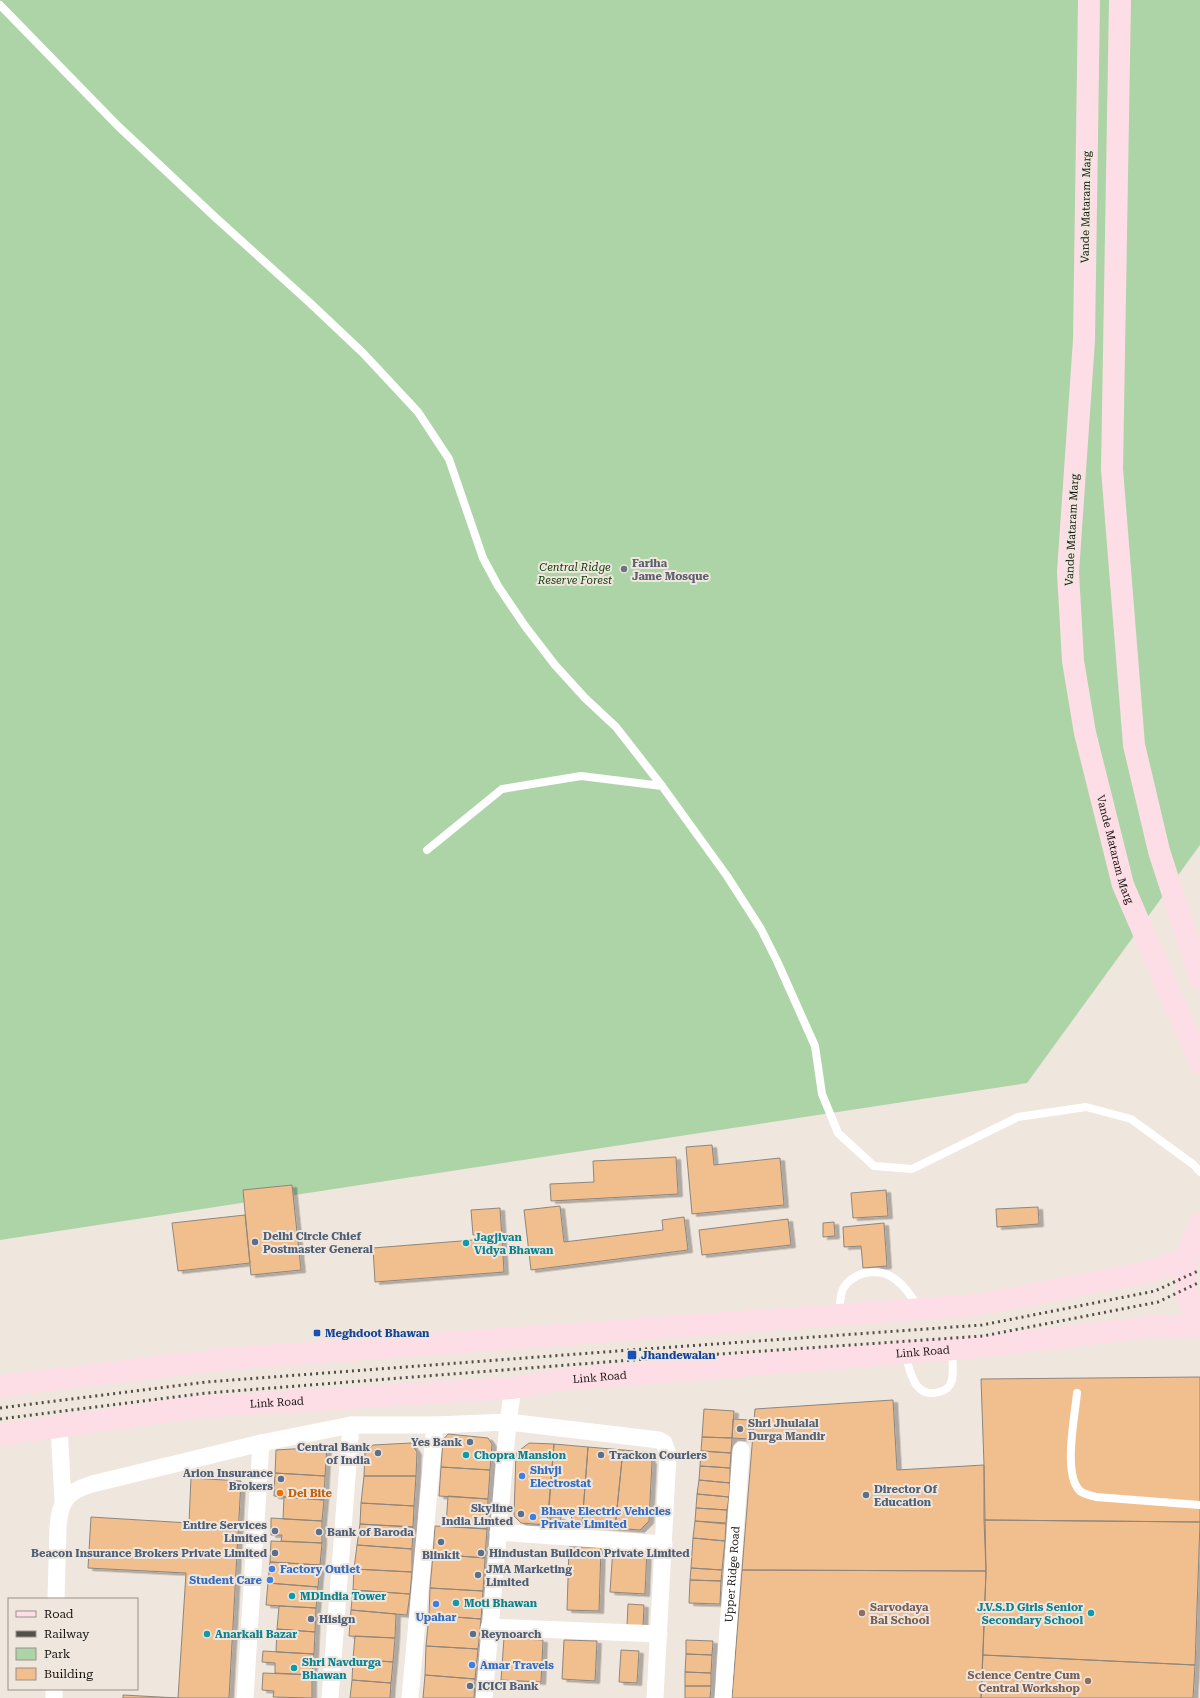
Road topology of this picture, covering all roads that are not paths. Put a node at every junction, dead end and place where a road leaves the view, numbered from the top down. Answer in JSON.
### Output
{"nodes":[{"id":1,"x":1089,"y":0,"type":"edge"},
{"id":2,"x":1120,"y":0,"type":"edge"},
{"id":3,"x":0,"y":5,"type":"edge"},
{"id":4,"x":662,"y":786,"type":"junction"},
{"id":5,"x":427,"y":850,"type":"dead end"},
{"id":6,"x":1200,"y":978,"type":"edge"},
{"id":7,"x":1200,"y":1063,"type":"edge"},
{"id":8,"x":1200,"y":1172,"type":"edge"},
{"id":9,"x":1200,"y":1224,"type":"edge"},
{"id":10,"x":1187,"y":1259,"type":"junction"},
{"id":11,"x":919,"y":1309,"type":"junction"},
{"id":12,"x":839,"y":1314,"type":"junction"},
{"id":13,"x":1200,"y":1323,"type":"edge"},
{"id":14,"x":1200,"y":1326,"type":"edge"},
{"id":15,"x":952,"y":1349,"type":"junction"},
{"id":16,"x":905,"y":1352,"type":"junction"},
{"id":17,"x":0,"y":1386,"type":"edge"},
{"id":18,"x":514,"y":1388,"type":"junction"},
{"id":19,"x":1077,"y":1393,"type":"dead end"},
{"id":20,"x":508,"y":1422,"type":"junction"},
{"id":21,"x":351,"y":1425,"type":"junction"},
{"id":22,"x":435,"y":1425,"type":"junction"},
{"id":23,"x":59,"y":1427,"type":"junction"},
{"id":24,"x":0,"y":1435,"type":"edge"},
{"id":25,"x":261,"y":1443,"type":"junction"},
{"id":26,"x":741,"y":1450,"type":"dead end"},
{"id":27,"x":63,"y":1501,"type":"junction"},
{"id":28,"x":1200,"y":1505,"type":"edge"},
{"id":29,"x":498,"y":1532,"type":"junction"},
{"id":30,"x":664,"y":1544,"type":"junction"},
{"id":31,"x":56,"y":1598,"type":"edge"},
{"id":32,"x":489,"y":1626,"type":"junction"},
{"id":33,"x":659,"y":1634,"type":"junction"},
{"id":34,"x":245,"y":1698,"type":"edge"},
{"id":35,"x":330,"y":1698,"type":"edge"},
{"id":36,"x":410,"y":1698,"type":"edge"},
{"id":37,"x":484,"y":1698,"type":"edge"},
{"id":38,"x":655,"y":1698,"type":"edge"},
{"id":39,"x":723,"y":1698,"type":"edge"}],
"edges":[{"from":1,"to":7,"type":"main road","name":"Vande Mataram Marg"},
{"from":2,"to":6,"type":"main road"},
{"from":3,"to":4,"type":"lane"},
{"from":4,"to":5,"type":"lane"},
{"from":4,"to":8,"type":"lane"},
{"from":9,"to":10,"type":"main road"},
{"from":10,"to":11,"type":"main road"},
{"from":10,"to":13,"type":"main road"},
{"from":11,"to":12,"type":"main road"},
{"from":11,"to":12,"type":"lane"},
{"from":12,"to":17,"type":"main road"},
{"from":14,"to":15,"type":"main road","name":"Link Road"},
{"from":15,"to":16,"type":"main road","name":"Link Road"},
{"from":15,"to":16,"type":"lane"},
{"from":16,"to":18,"type":"main road","name":"Link Road"},
{"from":18,"to":20,"type":"street"},
{"from":18,"to":23,"type":"main road","name":"Link Road"},
{"from":19,"to":28,"type":"lane"},
{"from":20,"to":22,"type":"street"},
{"from":20,"to":29,"type":"street"},
{"from":20,"to":30,"type":"street"},
{"from":21,"to":22,"type":"street"},
{"from":21,"to":25,"type":"street"},
{"from":21,"to":35,"type":"street"},
{"from":22,"to":36,"type":"street"},
{"from":23,"to":24,"type":"main road","name":"Link Road"},
{"from":23,"to":27,"type":"street"},
{"from":25,"to":27,"type":"street"},
{"from":25,"to":34,"type":"street"},
{"from":26,"to":39,"type":"street","name":"Upper Ridge Road"},
{"from":27,"to":31,"type":"street"},
{"from":29,"to":30,"type":"street"},
{"from":29,"to":32,"type":"street"},
{"from":30,"to":33,"type":"street"},
{"from":32,"to":33,"type":"street"},
{"from":32,"to":37,"type":"street"},
{"from":33,"to":38,"type":"street"}]}
